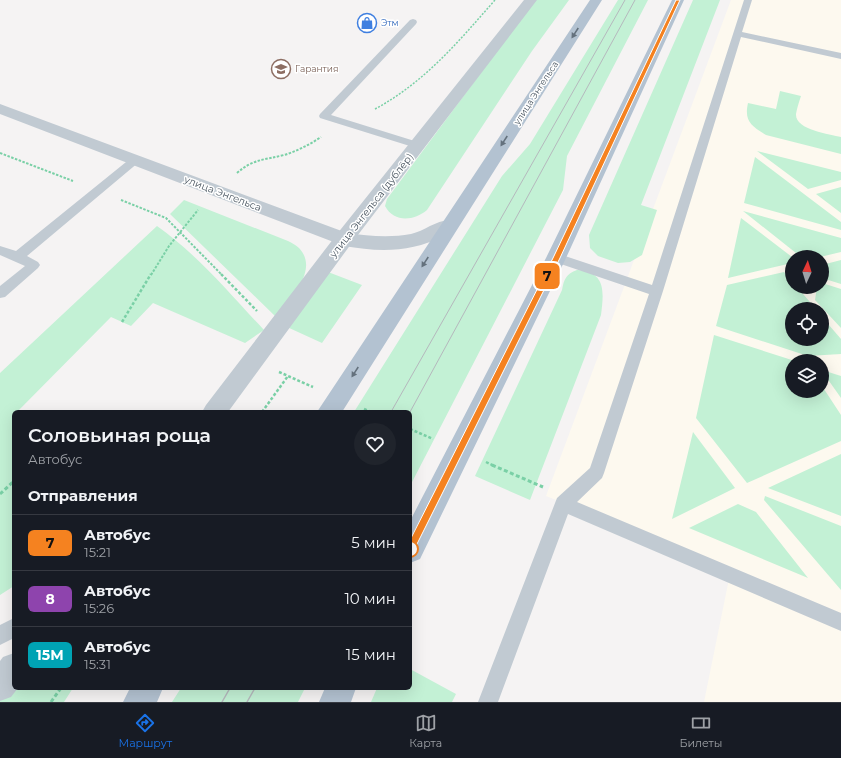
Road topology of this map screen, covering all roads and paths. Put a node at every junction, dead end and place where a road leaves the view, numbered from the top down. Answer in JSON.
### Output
{"nodes":[{"id":1,"x":495,"y":0,"type":"edge"},
{"id":2,"x":530,"y":0,"type":"edge"},
{"id":3,"x":596,"y":0,"type":"edge"},
{"id":4,"x":678,"y":0,"type":"edge"},
{"id":5,"x":748,"y":0,"type":"edge"},
{"id":6,"x":414,"y":22,"type":"dead end"},
{"id":7,"x":738,"y":34,"type":"junction"},
{"id":8,"x":841,"y":56,"type":"edge"},
{"id":9,"x":0,"y":109,"type":"edge"},
{"id":10,"x":345,"y":123,"type":"junction"},
{"id":11,"x":417,"y":145,"type":"junction"},
{"id":12,"x":0,"y":153,"type":"edge"},
{"id":13,"x":135,"y":160,"type":"junction"},
{"id":14,"x":235,"y":174,"type":"dead end"},
{"id":15,"x":98,"y":191,"type":"junction"},
{"id":16,"x":200,"y":208,"type":"dead end"},
{"id":17,"x":448,"y":226,"type":"junction"},
{"id":18,"x":181,"y":233,"type":"junction"},
{"id":19,"x":344,"y":239,"type":"junction"},
{"id":20,"x":0,"y":250,"type":"edge"},
{"id":21,"x":18,"y":257,"type":"junction"},
{"id":22,"x":556,"y":258,"type":"junction"},
{"id":23,"x":656,"y":291,"type":"junction"},
{"id":24,"x":0,"y":293,"type":"edge"},
{"id":25,"x":122,"y":322,"type":"dead end"},
{"id":26,"x":276,"y":330,"type":"junction"},
{"id":27,"x":288,"y":376,"type":"dead end"},
{"id":28,"x":216,"y":410,"type":"edge"},
{"id":29,"x":263,"y":410,"type":"edge"},
{"id":30,"x":330,"y":410,"type":"edge"},
{"id":31,"x":412,"y":430,"type":"edge"},
{"id":32,"x":459,"y":450,"type":"junction"},
{"id":33,"x":12,"y":483,"type":"edge"},
{"id":34,"x":0,"y":494,"type":"edge"},
{"id":35,"x":566,"y":502,"type":"junction"},
{"id":36,"x":412,"y":545,"type":"edge"},
{"id":37,"x":841,"y":622,"type":"edge"},
{"id":38,"x":12,"y":627,"type":"edge"},
{"id":39,"x":0,"y":636,"type":"edge"},
{"id":40,"x":12,"y":671,"type":"edge"},
{"id":41,"x":0,"y":686,"type":"edge"},
{"id":42,"x":60,"y":690,"type":"edge"},
{"id":43,"x":147,"y":690,"type":"edge"},
{"id":44,"x":341,"y":690,"type":"edge"},
{"id":45,"x":51,"y":702,"type":"edge"},
{"id":46,"x":139,"y":702,"type":"edge"},
{"id":47,"x":335,"y":702,"type":"edge"},
{"id":48,"x":488,"y":702,"type":"edge"}],
"edges":[{"from":1,"to":10,"type":"path"},
{"from":2,"to":11,"type":"street","name":"улица Энгельса (дублёр)"},
{"from":3,"to":17,"type":"main road","name":"улица Энгельса","one_way":true},
{"from":4,"to":22,"type":"main road"},
{"from":5,"to":7,"type":"lane"},
{"from":6,"to":10,"type":"lane"},
{"from":7,"to":8,"type":"lane"},
{"from":7,"to":23,"type":"lane"},
{"from":9,"to":13,"type":"street","name":"улица Энгельса"},
{"from":10,"to":11,"type":"lane"},
{"from":10,"to":14,"type":"path"},
{"from":11,"to":19,"type":"street","name":"улица Энгельса (дублёр)"},
{"from":12,"to":15,"type":"path"},
{"from":13,"to":15,"type":"lane"},
{"from":13,"to":19,"type":"street","name":"улица Энгельса"},
{"from":15,"to":18,"type":"path"},
{"from":15,"to":21,"type":"lane"},
{"from":16,"to":18,"type":"path"},
{"from":17,"to":19,"type":"street","name":"улица Энгельса"},
{"from":17,"to":30,"type":"main road","name":"улица Энгельса","one_way":true},
{"from":18,"to":25,"type":"path"},
{"from":18,"to":26,"type":"path"},
{"from":19,"to":26,"type":"street","name":"улица Энгельса (дублёр)"},
{"from":20,"to":21,"type":"lane"},
{"from":21,"to":24,"type":"lane"},
{"from":22,"to":23,"type":"lane"},
{"from":22,"to":32,"type":"main road"},
{"from":23,"to":35,"type":"lane"},
{"from":26,"to":28,"type":"street","name":"улица Энгельса (дублёр)"},
{"from":27,"to":29,"type":"path"},
{"from":31,"to":32,"type":"path"},
{"from":32,"to":35,"type":"path"},
{"from":32,"to":36,"type":"main road"},
{"from":33,"to":34,"type":"path"},
{"from":35,"to":37,"type":"lane"},
{"from":35,"to":48,"type":"lane"},
{"from":38,"to":39,"type":"lane"},
{"from":40,"to":41,"type":"street"},
{"from":42,"to":45,"type":"path"},
{"from":43,"to":46,"type":"main road"},
{"from":44,"to":47,"type":"main road"}]}
